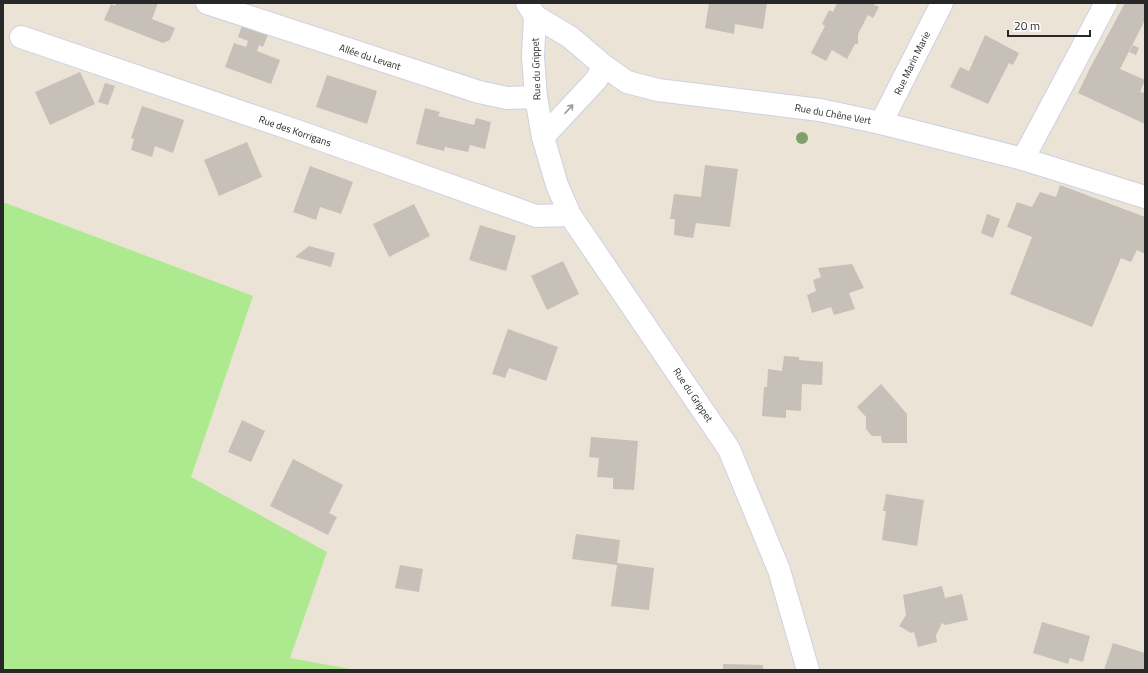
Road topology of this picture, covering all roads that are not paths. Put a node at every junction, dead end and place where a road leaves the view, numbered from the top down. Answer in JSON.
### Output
{"nodes":[{"id":1,"x":207,"y":3,"type":"edge"},
{"id":2,"x":942,"y":3,"type":"edge"},
{"id":3,"x":1106,"y":3,"type":"edge"},
{"id":4,"x":531,"y":9,"type":"edge"},
{"id":5,"x":21,"y":37,"type":"dead end"},
{"id":6,"x":603,"y":65,"type":"junction"},
{"id":7,"x":536,"y":97,"type":"junction"},
{"id":8,"x":882,"y":123,"type":"junction"},
{"id":9,"x":542,"y":137,"type":"junction"},
{"id":10,"x":1023,"y":159,"type":"junction"},
{"id":11,"x":1145,"y":197,"type":"edge"},
{"id":12,"x":570,"y":215,"type":"junction"},
{"id":13,"x":808,"y":670,"type":"edge"}],
"edges":[{"from":1,"to":7,"type":"street","name":"Allée du Levant"},
{"from":2,"to":8,"type":"street","name":"Rue Marin Marie"},
{"from":3,"to":10,"type":"street"},
{"from":4,"to":6,"type":"street","name":"Rue du Chêne Vert"},
{"from":4,"to":7,"type":"street","name":"Rue du Grippet"},
{"from":5,"to":12,"type":"street","name":"Rue des Korrigans"},
{"from":6,"to":8,"type":"street","name":"Rue du Chêne Vert"},
{"from":9,"to":6,"type":"street","one_way":true},
{"from":7,"to":9,"type":"street","name":"Rue du Grippet"},
{"from":8,"to":10,"type":"street","name":"Rue du Chêne Vert"},
{"from":9,"to":12,"type":"street","name":"Rue du Grippet"},
{"from":10,"to":11,"type":"street","name":"Rue du Chêne Vert"},
{"from":12,"to":13,"type":"street","name":"Rue du Grippet"}]}
